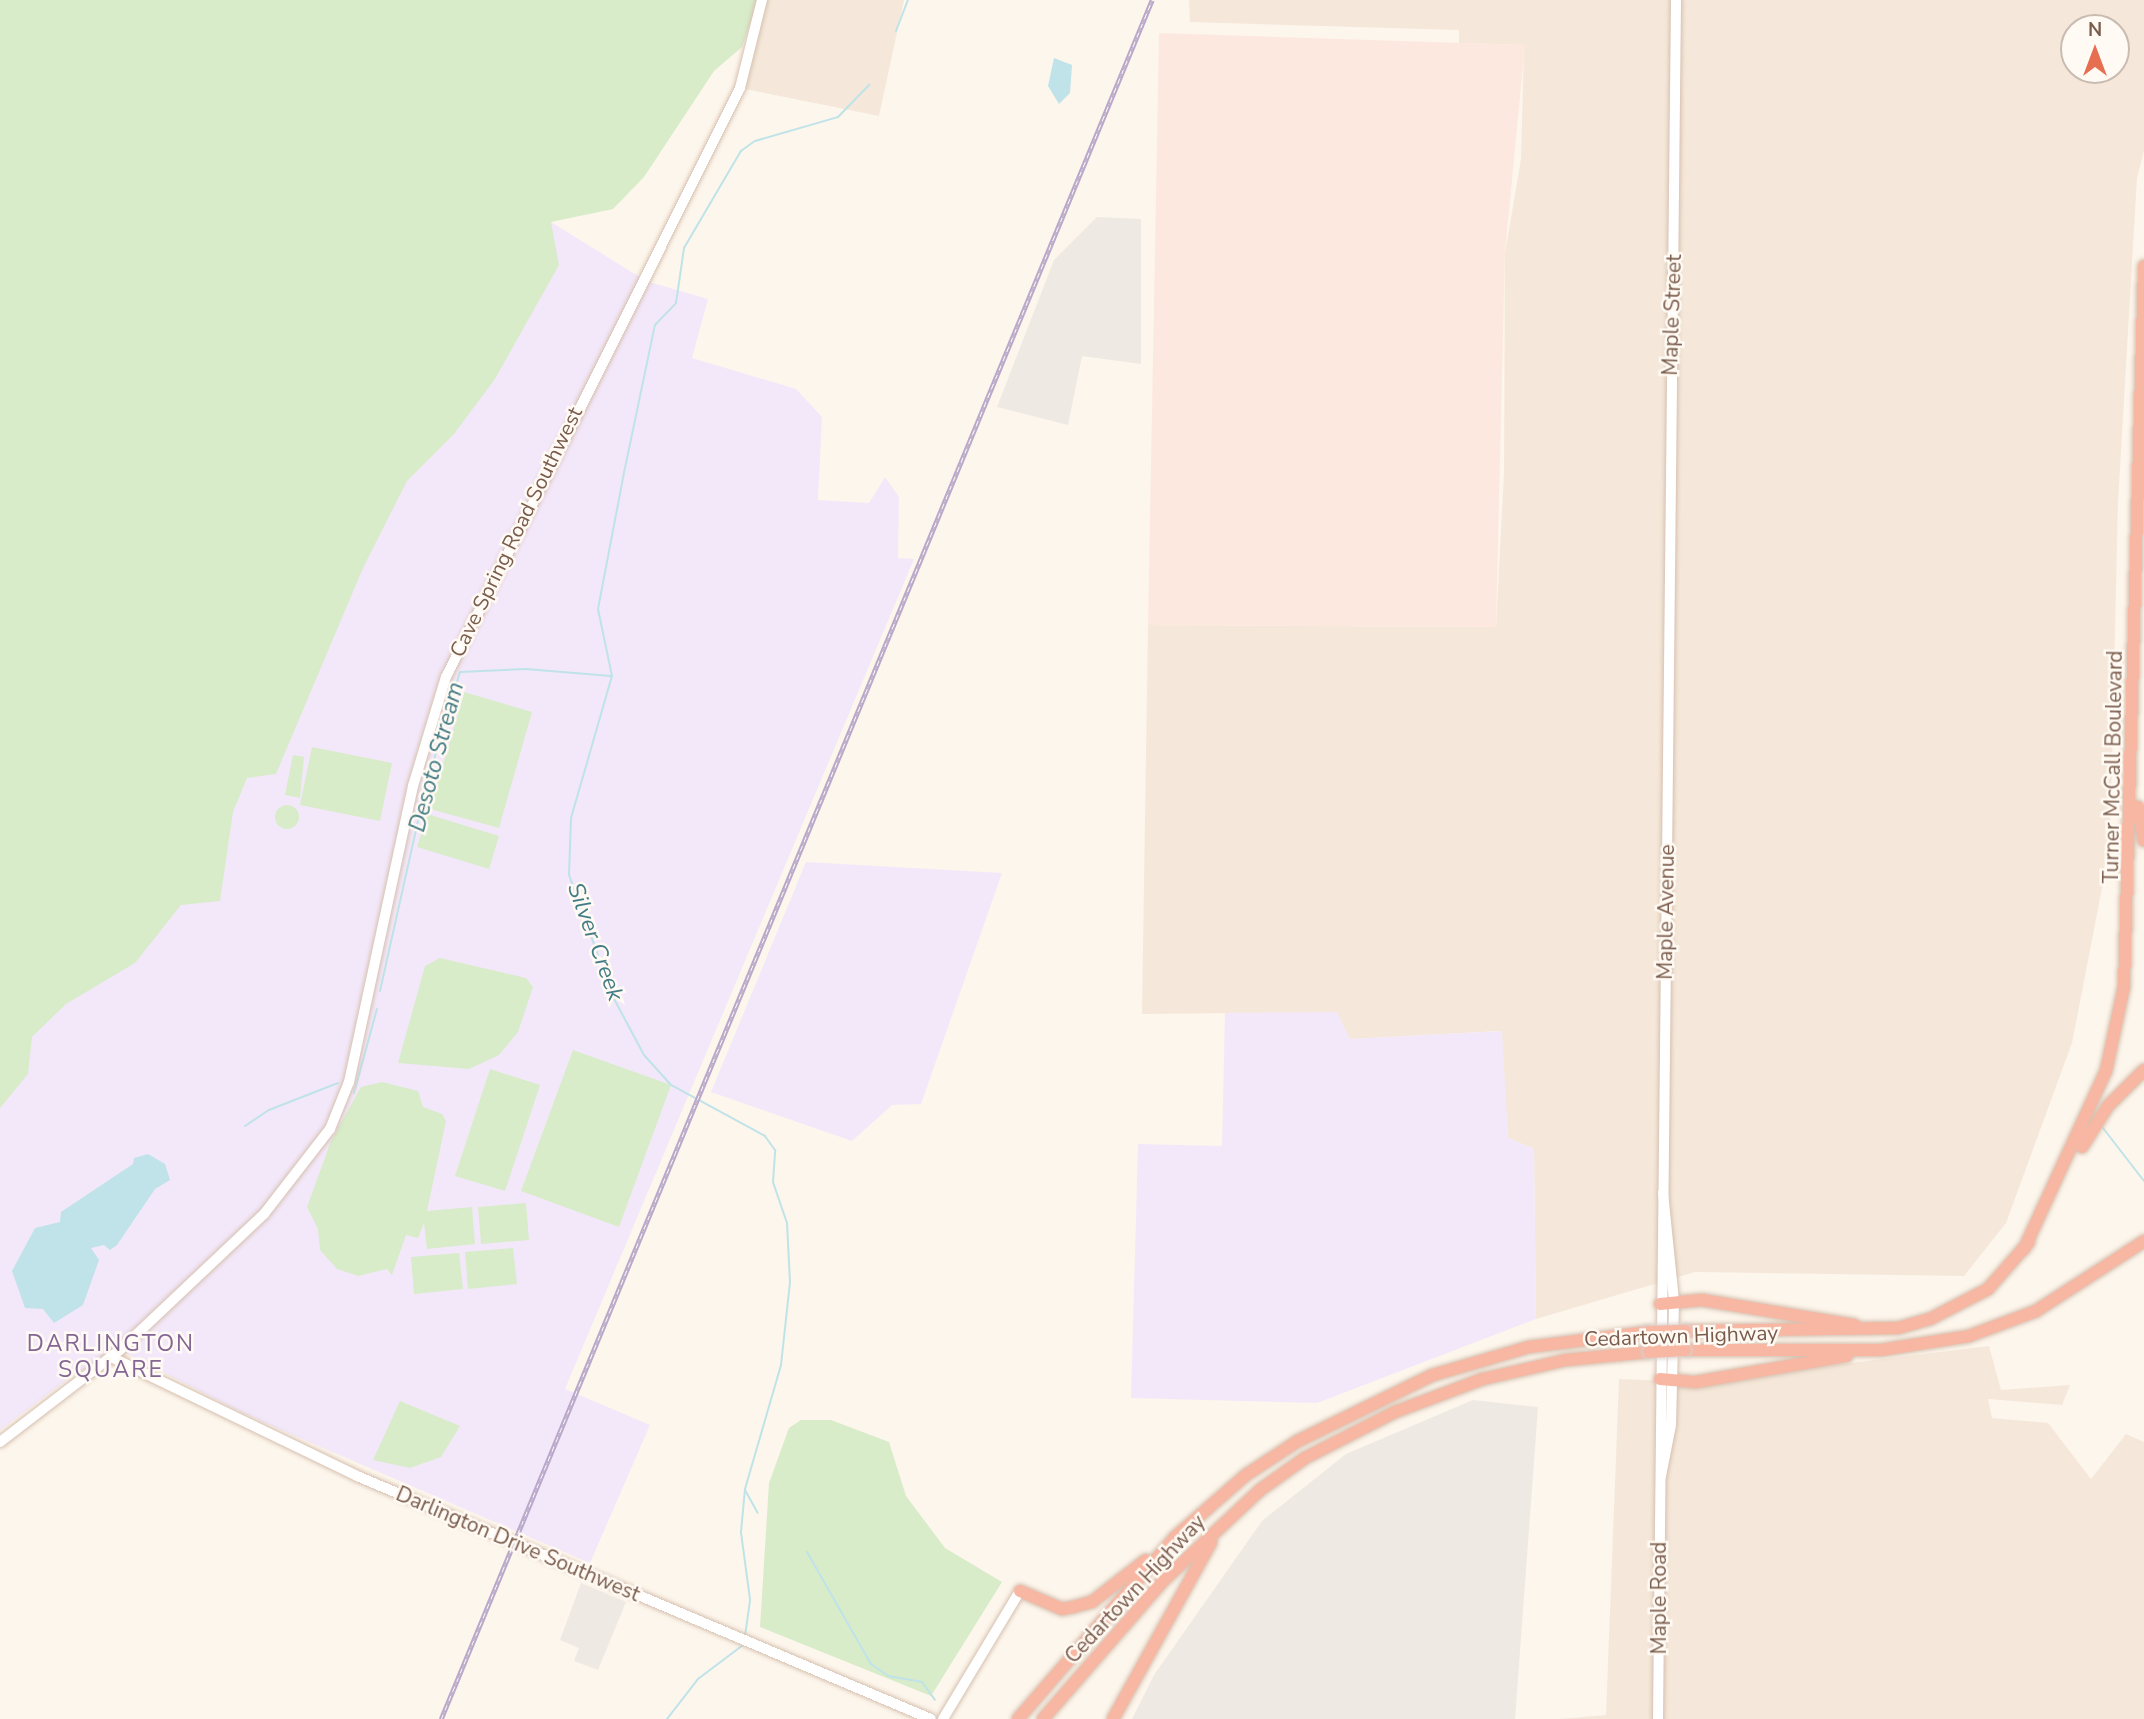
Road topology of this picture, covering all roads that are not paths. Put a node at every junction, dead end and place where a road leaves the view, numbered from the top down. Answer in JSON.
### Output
{"nodes":[{"id":1,"x":762,"y":0,"type":"edge"},
{"id":2,"x":1676,"y":0,"type":"edge"},
{"id":3,"x":2144,"y":266,"type":"edge"},
{"id":4,"x":1666,"y":631,"type":"joint"},
{"id":5,"x":2134,"y":737,"type":"junction"},
{"id":6,"x":2144,"y":840,"type":"edge"},
{"id":7,"x":2144,"y":1070,"type":"edge"},
{"id":8,"x":1663,"y":1193,"type":"junction"},
{"id":9,"x":2144,"y":1233,"type":"edge"},
{"id":10,"x":2144,"y":1241,"type":"edge"},
{"id":11,"x":2024,"y":1249,"type":"junction"},
{"id":12,"x":2130,"y":1249,"type":"junction"},
{"id":13,"x":1674,"y":1301,"type":"junction"},
{"id":14,"x":1660,"y":1304,"type":"junction"},
{"id":15,"x":1898,"y":1328,"type":"junction"},
{"id":16,"x":1673,"y":1343,"type":"joint"},
{"id":17,"x":1654,"y":1348,"type":"junction"},
{"id":18,"x":1881,"y":1350,"type":"junction"},
{"id":19,"x":111,"y":1357,"type":"junction"},
{"id":20,"x":1666,"y":1379,"type":"junction"},
{"id":21,"x":0,"y":1442,"type":"edge"},
{"id":22,"x":1224,"y":1522,"type":"junction"},
{"id":23,"x":1174,"y":1538,"type":"junction"},
{"id":24,"x":1020,"y":1591,"type":"joint"},
{"id":25,"x":931,"y":1719,"type":"edge"},
{"id":26,"x":943,"y":1719,"type":"edge"},
{"id":27,"x":1017,"y":1719,"type":"edge"},
{"id":28,"x":1043,"y":1719,"type":"edge"},
{"id":29,"x":1113,"y":1719,"type":"edge"},
{"id":30,"x":1658,"y":1719,"type":"edge"}],
"edges":[{"from":1,"to":19,"type":"street","name":"Cave Spring Road Southwest"},
{"from":2,"to":4,"type":"street","name":"Maple Street"},
{"from":3,"to":5,"type":"highway","name":"Turner McCall Boulevard"},
{"from":4,"to":8,"type":"street","name":"Maple Avenue"},
{"from":5,"to":6,"type":"highway"},
{"from":5,"to":11,"type":"highway","name":"Turner McCall Boulevard"},
{"from":7,"to":11,"type":"highway"},
{"from":8,"to":13,"type":"street","name":"Maple Avenue"},
{"from":8,"to":14,"type":"street","name":"Maple Avenue"},
{"from":9,"to":12,"type":"highway"},
{"from":10,"to":12,"type":"highway"},
{"from":11,"to":15,"type":"highway","name":"Cedartown Highway"},
{"from":12,"to":18,"type":"highway","name":"Cedartown Highway"},
{"from":13,"to":14,"type":"highway"},
{"from":13,"to":15,"type":"highway"},
{"from":13,"to":16,"type":"street","name":"Maple Avenue"},
{"from":14,"to":17,"type":"street","name":"Maple Avenue"},
{"from":15,"to":23,"type":"highway","name":"Cedartown Highway","bridge":true},
{"from":16,"to":20,"type":"street","name":"Maple Road"},
{"from":17,"to":18,"type":"highway","name":"Cedartown Highway","bridge":true},
{"from":17,"to":20,"type":"street","name":"Maple Road"},
{"from":17,"to":22,"type":"highway","name":"Cedartown Highway"},
{"from":18,"to":20,"type":"highway"},
{"from":19,"to":21,"type":"street","name":"Cave Spring Road Southwest"},
{"from":19,"to":25,"type":"street","name":"Darlington Drive Southwest"},
{"from":20,"to":30,"type":"street","name":"Maple Road"},
{"from":22,"to":28,"type":"highway","name":"Cedartown Highway"},
{"from":22,"to":29,"type":"highway"},
{"from":23,"to":24,"type":"highway"},
{"from":23,"to":27,"type":"highway","name":"Cedartown Highway"},
{"from":24,"to":26,"type":"street"}]}
